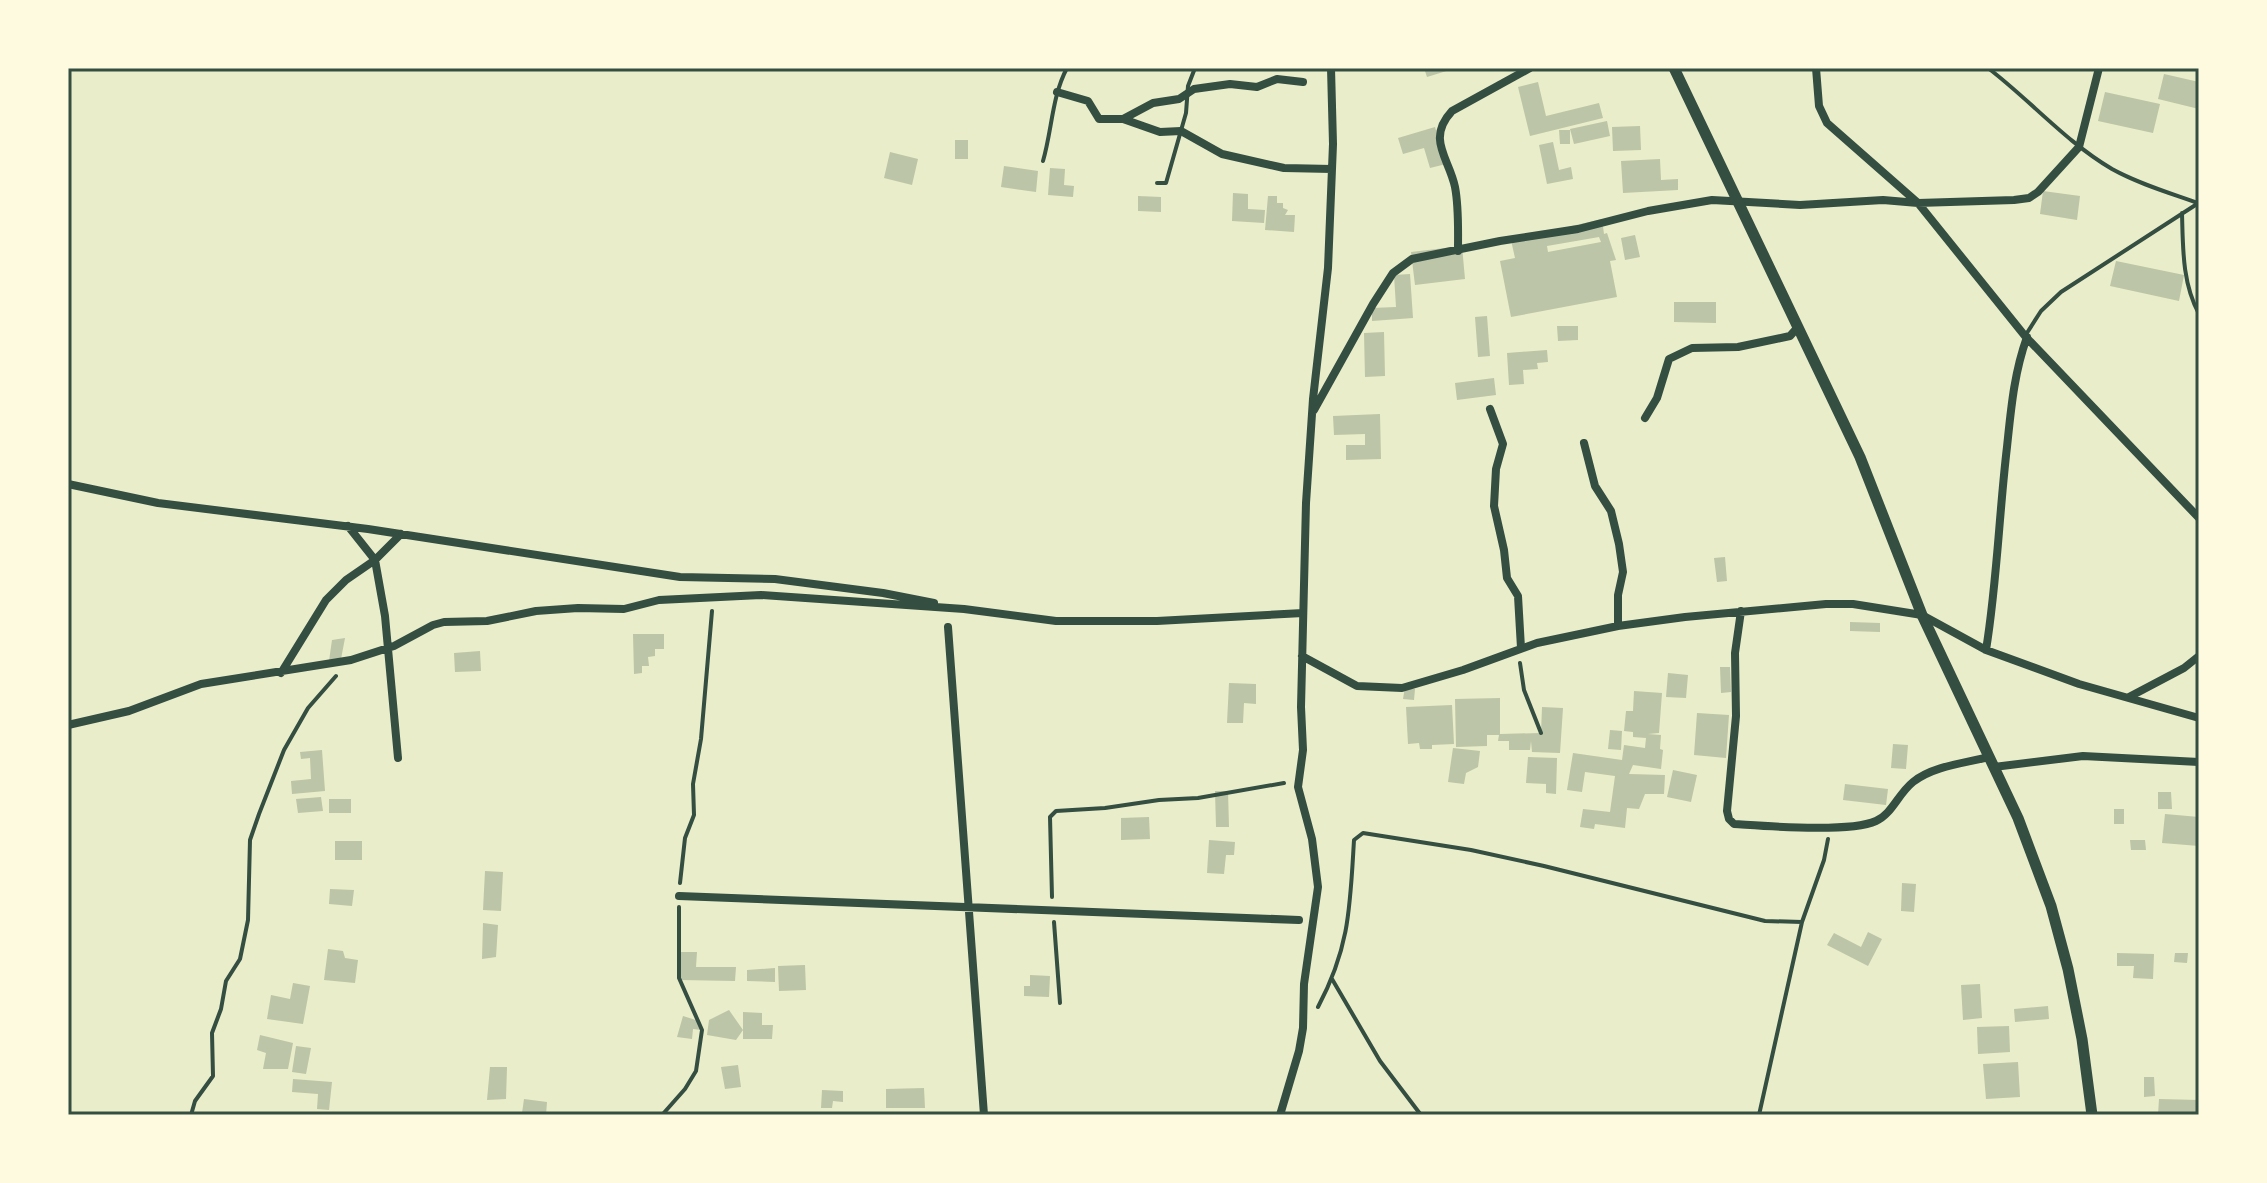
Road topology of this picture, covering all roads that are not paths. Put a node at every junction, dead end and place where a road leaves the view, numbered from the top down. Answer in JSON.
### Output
{"nodes":[{"id":1,"x":1067,"y":68,"type":"edge"},
{"id":2,"x":1195,"y":68,"type":"edge"},
{"id":3,"x":1331,"y":68,"type":"edge"},
{"id":4,"x":1530,"y":68,"type":"edge"},
{"id":5,"x":1674,"y":68,"type":"edge"},
{"id":6,"x":1816,"y":68,"type":"edge"},
{"id":7,"x":1988,"y":68,"type":"edge"},
{"id":8,"x":2099,"y":68,"type":"edge"},
{"id":9,"x":1303,"y":82,"type":"dead end"},
{"id":10,"x":1057,"y":92,"type":"junction"},
{"id":11,"x":1187,"y":94,"type":"junction"},
{"id":12,"x":1123,"y":119,"type":"junction"},
{"id":13,"x":1181,"y":131,"type":"junction"},
{"id":14,"x":2079,"y":147,"type":"junction"},
{"id":15,"x":1043,"y":161,"type":"dead end"},
{"id":16,"x":1332,"y":169,"type":"junction"},
{"id":17,"x":1157,"y":183,"type":"dead end"},
{"id":18,"x":1737,"y":201,"type":"junction"},
{"id":19,"x":2199,"y":202,"type":"edge"},
{"id":20,"x":1918,"y":203,"type":"junction"},
{"id":21,"x":2182,"y":213,"type":"junction"},
{"id":22,"x":1458,"y":251,"type":"junction"},
{"id":23,"x":2199,"y":314,"type":"edge"},
{"id":24,"x":1798,"y":327,"type":"junction"},
{"id":25,"x":2026,"y":336,"type":"junction"},
{"id":26,"x":1490,"y":409,"type":"dead end"},
{"id":27,"x":1312,"y":413,"type":"junction"},
{"id":28,"x":1645,"y":418,"type":"dead end"},
{"id":29,"x":1584,"y":443,"type":"dead end"},
{"id":30,"x":68,"y":484,"type":"edge"},
{"id":31,"x":2199,"y":518,"type":"edge"},
{"id":32,"x":348,"y":526,"type":"junction"},
{"id":33,"x":401,"y":534,"type":"junction"},
{"id":34,"x":375,"y":560,"type":"junction"},
{"id":35,"x":964,"y":609,"type":"junction"},
{"id":36,"x":1741,"y":611,"type":"junction"},
{"id":37,"x":1303,"y":613,"type":"junction"},
{"id":38,"x":1922,"y":615,"type":"junction"},
{"id":39,"x":1618,"y":626,"type":"junction"},
{"id":40,"x":948,"y":627,"type":"dead end"},
{"id":41,"x":388,"y":648,"type":"junction"},
{"id":42,"x":1520,"y":648,"type":"junction"},
{"id":43,"x":1986,"y":650,"type":"junction"},
{"id":44,"x":1302,"y":656,"type":"junction"},
{"id":45,"x":2199,"y":656,"type":"edge"},
{"id":46,"x":281,"y":673,"type":"junction"},
{"id":47,"x":2128,"y":697,"type":"junction"},
{"id":48,"x":2199,"y":718,"type":"edge"},
{"id":49,"x":68,"y":725,"type":"edge"},
{"id":50,"x":398,"y":758,"type":"dead end"},
{"id":51,"x":1992,"y":762,"type":"junction"},
{"id":52,"x":2199,"y":762,"type":"edge"},
{"id":53,"x":679,"y":896,"type":"road end"},
{"id":54,"x":971,"y":908,"type":"junction"},
{"id":55,"x":1299,"y":920,"type":"dead end"},
{"id":56,"x":984,"y":1115,"type":"edge"},
{"id":57,"x":1280,"y":1115,"type":"edge"},
{"id":58,"x":2092,"y":1115,"type":"edge"}],
"edges":[{"from":1,"to":10,"type":"lane"},
{"from":2,"to":11,"type":"lane"},
{"from":3,"to":16,"type":"street"},
{"from":4,"to":22,"type":"street"},
{"from":5,"to":18,"type":"street"},
{"from":6,"to":20,"type":"street"},
{"from":7,"to":14,"type":"lane"},
{"from":8,"to":14,"type":"street"},
{"from":9,"to":11,"type":"street"},
{"from":10,"to":12,"type":"street"},
{"from":10,"to":15,"type":"lane"},
{"from":11,"to":12,"type":"street"},
{"from":11,"to":13,"type":"lane"},
{"from":12,"to":13,"type":"street"},
{"from":13,"to":16,"type":"street"},
{"from":13,"to":17,"type":"lane"},
{"from":14,"to":19,"type":"lane"},
{"from":14,"to":20,"type":"street"},
{"from":16,"to":27,"type":"street"},
{"from":18,"to":20,"type":"street"},
{"from":18,"to":22,"type":"street"},
{"from":18,"to":24,"type":"street"},
{"from":19,"to":21,"type":"lane"},
{"from":20,"to":25,"type":"street"},
{"from":21,"to":23,"type":"lane"},
{"from":21,"to":25,"type":"lane"},
{"from":22,"to":27,"type":"street"},
{"from":24,"to":28,"type":"street"},
{"from":24,"to":38,"type":"street"},
{"from":25,"to":31,"type":"street"},
{"from":25,"to":43,"type":"street"},
{"from":26,"to":42,"type":"street"},
{"from":27,"to":37,"type":"street"},
{"from":29,"to":39,"type":"street"},
{"from":30,"to":32,"type":"street"},
{"from":32,"to":33,"type":"street"},
{"from":32,"to":34,"type":"street"},
{"from":33,"to":34,"type":"street"},
{"from":33,"to":35,"type":"street"},
{"from":34,"to":41,"type":"street"},
{"from":34,"to":46,"type":"street"},
{"from":35,"to":37,"type":"street"},
{"from":35,"to":41,"type":"street"},
{"from":36,"to":38,"type":"street"},
{"from":36,"to":39,"type":"street"},
{"from":36,"to":51,"type":"street"},
{"from":37,"to":44,"type":"street"},
{"from":38,"to":43,"type":"street"},
{"from":38,"to":51,"type":"street"},
{"from":39,"to":42,"type":"street"},
{"from":40,"to":54,"type":"street"},
{"from":41,"to":46,"type":"street"},
{"from":41,"to":50,"type":"street"},
{"from":42,"to":44,"type":"street"},
{"from":43,"to":47,"type":"street"},
{"from":44,"to":57,"type":"street"},
{"from":45,"to":47,"type":"street"},
{"from":46,"to":49,"type":"street"},
{"from":47,"to":48,"type":"street"},
{"from":51,"to":52,"type":"street"},
{"from":51,"to":58,"type":"street"},
{"from":53,"to":54,"type":"street"},
{"from":54,"to":55,"type":"street"},
{"from":54,"to":56,"type":"street"}]}
